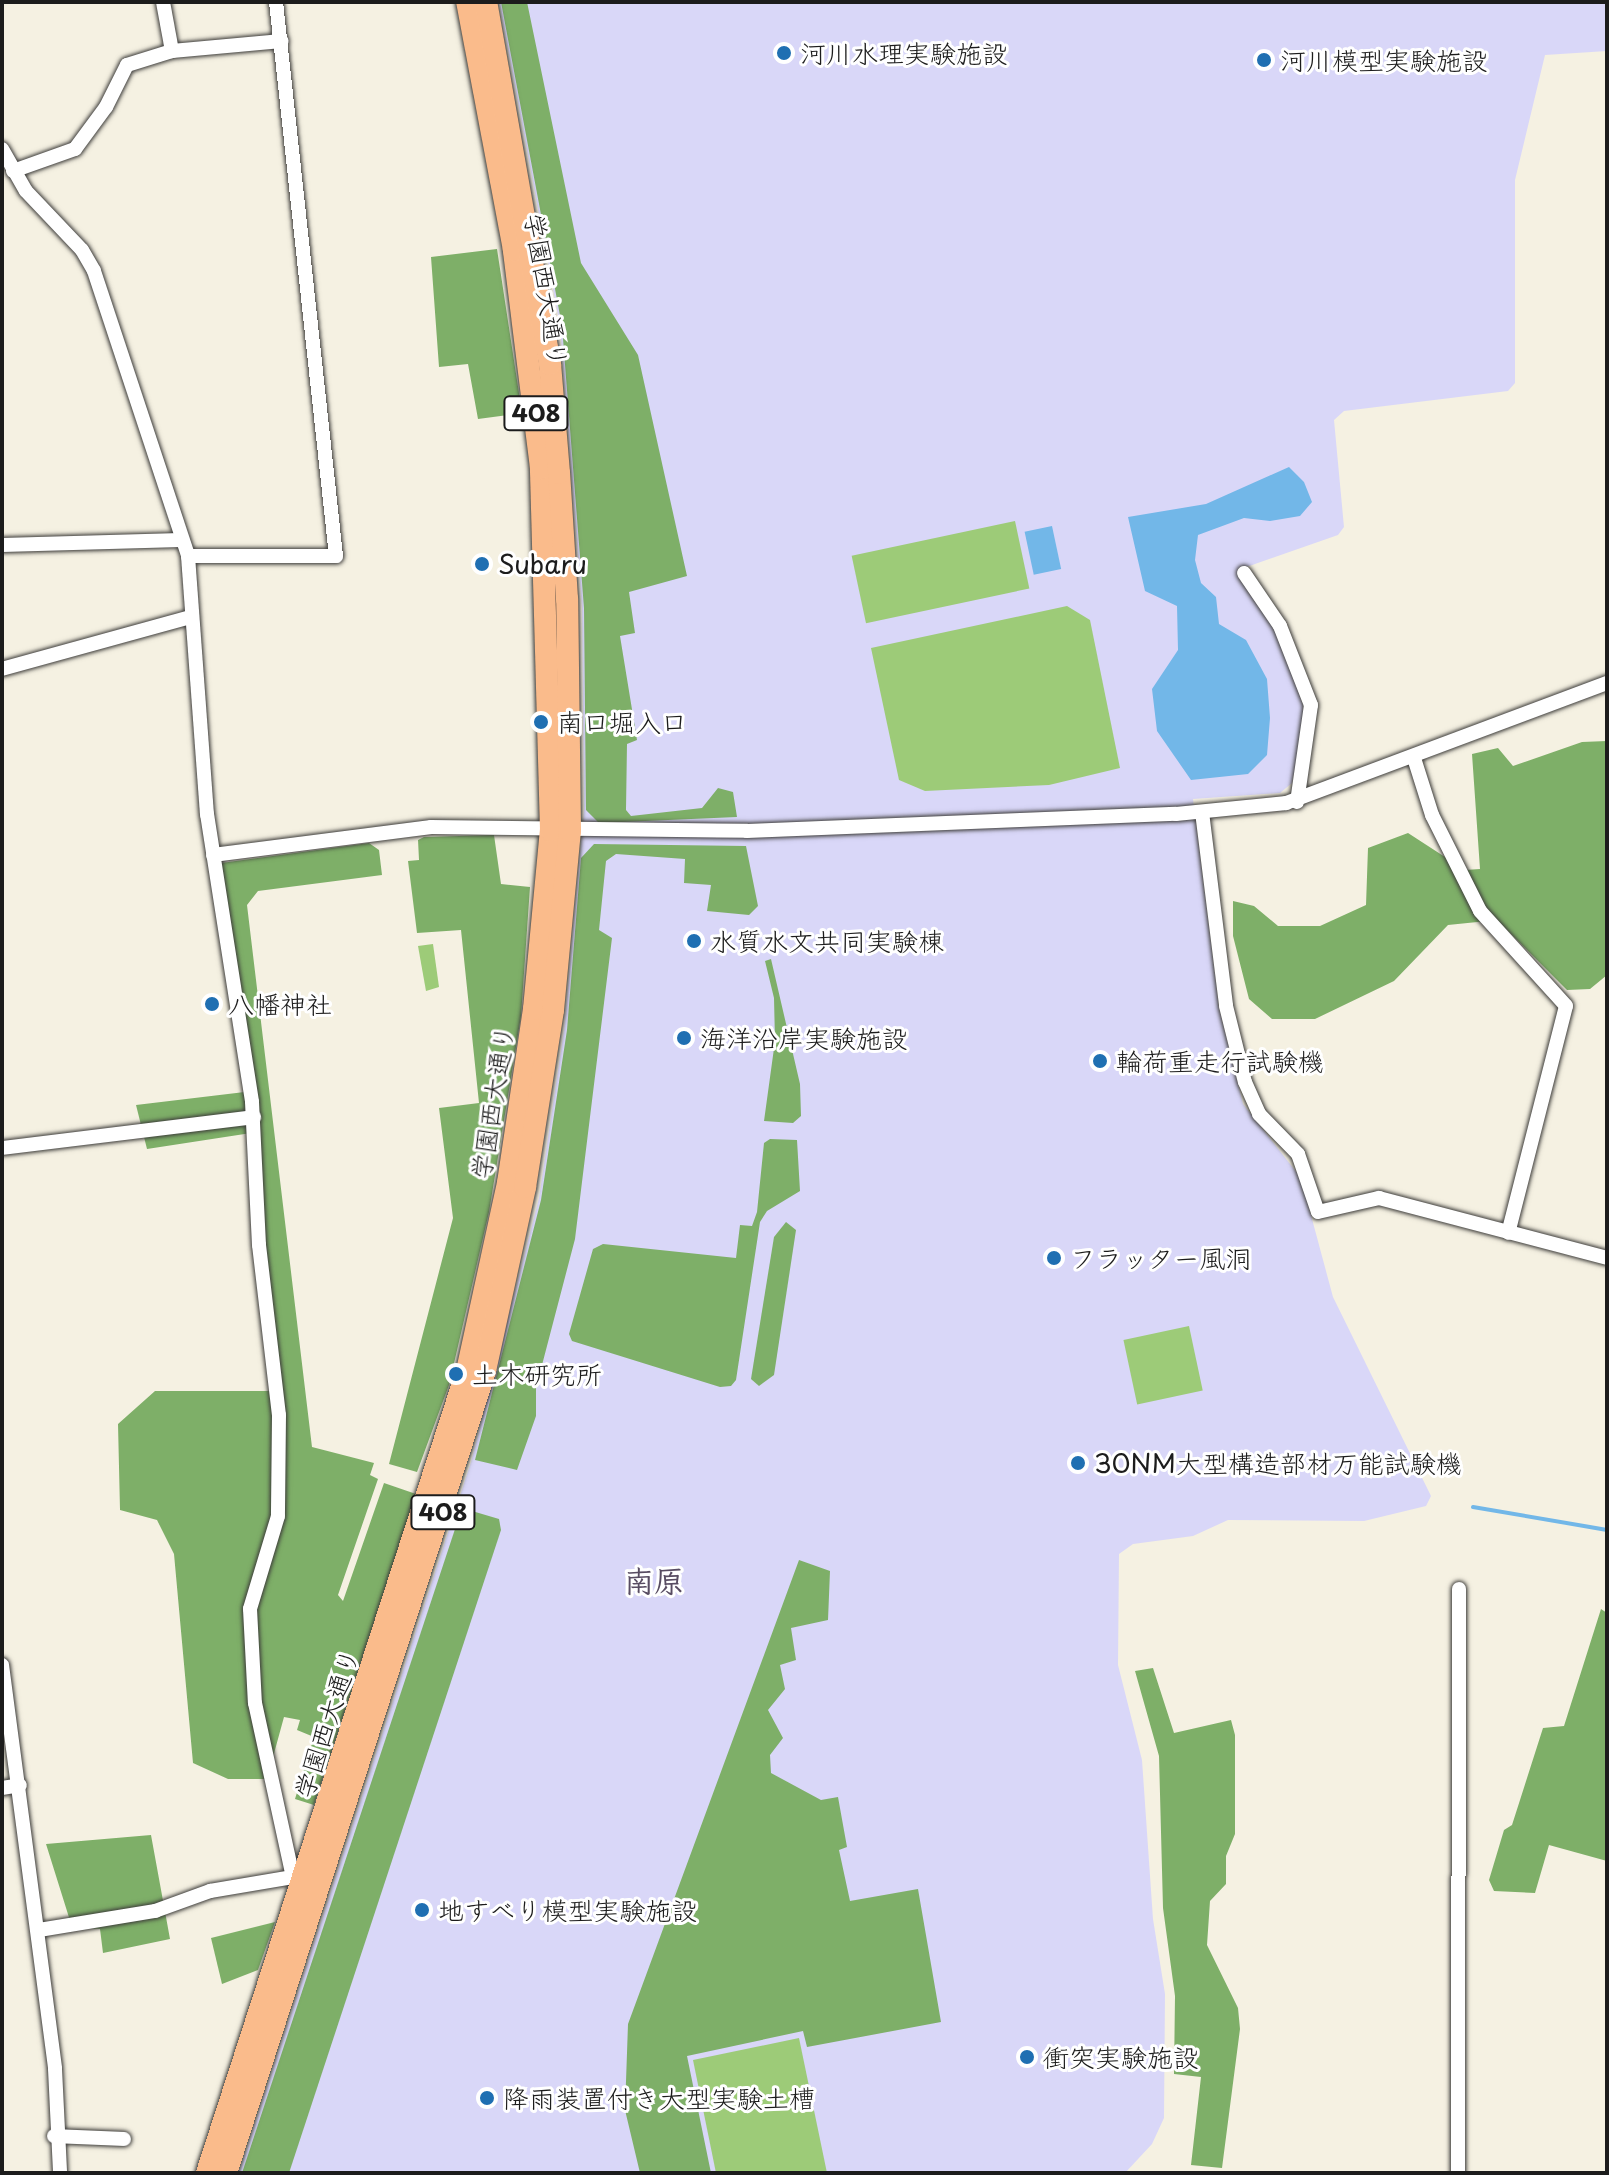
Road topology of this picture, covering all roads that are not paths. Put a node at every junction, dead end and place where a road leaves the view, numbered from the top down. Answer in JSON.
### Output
{"nodes":[{"id":1,"x":163,"y":2,"type":"edge"},
{"id":2,"x":276,"y":2,"type":"edge"},
{"id":3,"x":467,"y":2,"type":"edge"},
{"id":4,"x":486,"y":2,"type":"edge"},
{"id":5,"x":282,"y":41,"type":"junction"},
{"id":6,"x":172,"y":51,"type":"junction"},
{"id":7,"x":2,"y":149,"type":"edge"},
{"id":8,"x":13,"y":171,"type":"junction"},
{"id":9,"x":551,"y":474,"type":"junction"},
{"id":10,"x":181,"y":540,"type":"junction"},
{"id":11,"x":2,"y":545,"type":"edge"},
{"id":12,"x":188,"y":556,"type":"junction"},
{"id":13,"x":1244,"y":573,"type":"dead end"},
{"id":14,"x":191,"y":617,"type":"junction"},
{"id":15,"x":2,"y":669,"type":"edge"},
{"id":16,"x":1607,"y":683,"type":"edge"},
{"id":17,"x":1414,"y":758,"type":"junction"},
{"id":18,"x":1297,"y":802,"type":"junction"},
{"id":19,"x":1202,"y":812,"type":"junction"},
{"id":20,"x":560,"y":830,"type":"junction"},
{"id":21,"x":213,"y":855,"type":"junction"},
{"id":22,"x":254,"y":1117,"type":"junction"},
{"id":23,"x":2,"y":1148,"type":"edge"},
{"id":24,"x":1508,"y":1233,"type":"junction"},
{"id":25,"x":1607,"y":1258,"type":"edge"},
{"id":26,"x":1459,"y":1589,"type":"dead end"},
{"id":27,"x":2,"y":1665,"type":"edge"},
{"id":28,"x":20,"y":1785,"type":"junction"},
{"id":29,"x":2,"y":1788,"type":"edge"},
{"id":30,"x":297,"y":1879,"type":"junction"},
{"id":31,"x":39,"y":1930,"type":"junction"},
{"id":32,"x":54,"y":2136,"type":"junction"},
{"id":33,"x":124,"y":2139,"type":"dead end"},
{"id":34,"x":60,"y":2173,"type":"edge"},
{"id":35,"x":207,"y":2173,"type":"edge"},
{"id":36,"x":226,"y":2173,"type":"edge"},
{"id":37,"x":1458,"y":2173,"type":"edge"}],
"edges":[{"from":1,"to":6,"type":"street"},
{"from":2,"to":5,"type":"street"},
{"from":3,"to":9,"type":"highway","name":"学園西大通り","number":"408"},
{"from":4,"to":9,"type":"highway","name":"学園西大通り","number":"408"},
{"from":5,"to":6,"type":"street"},
{"from":5,"to":12,"type":"street"},
{"from":6,"to":8,"type":"street"},
{"from":7,"to":8,"type":"street"},
{"from":8,"to":10,"type":"street"},
{"from":9,"to":20,"type":"highway","name":"学園西大通り","number":"408"},
{"from":10,"to":11,"type":"street"},
{"from":10,"to":12,"type":"street"},
{"from":12,"to":14,"type":"street"},
{"from":13,"to":18,"type":"street"},
{"from":14,"to":15,"type":"street"},
{"from":14,"to":21,"type":"street"},
{"from":16,"to":17,"type":"street"},
{"from":17,"to":18,"type":"street"},
{"from":17,"to":24,"type":"street"},
{"from":18,"to":19,"type":"street"},
{"from":19,"to":20,"type":"street"},
{"from":19,"to":24,"type":"street"},
{"from":20,"to":21,"type":"street"},
{"from":20,"to":30,"type":"highway","name":"学園西大通り","number":"408"},
{"from":20,"to":36,"type":"highway","name":"学園西大通り","number":"408"},
{"from":21,"to":22,"type":"street"},
{"from":22,"to":23,"type":"street"},
{"from":22,"to":30,"type":"street"},
{"from":24,"to":25,"type":"street"},
{"from":26,"to":37,"type":"street"},
{"from":27,"to":28,"type":"street"},
{"from":28,"to":29,"type":"street"},
{"from":28,"to":31,"type":"street"},
{"from":30,"to":31,"type":"street"},
{"from":30,"to":35,"type":"highway","name":"学園西大通り","number":"408"},
{"from":31,"to":32,"type":"street"},
{"from":32,"to":33,"type":"street"},
{"from":32,"to":34,"type":"street"}]}
